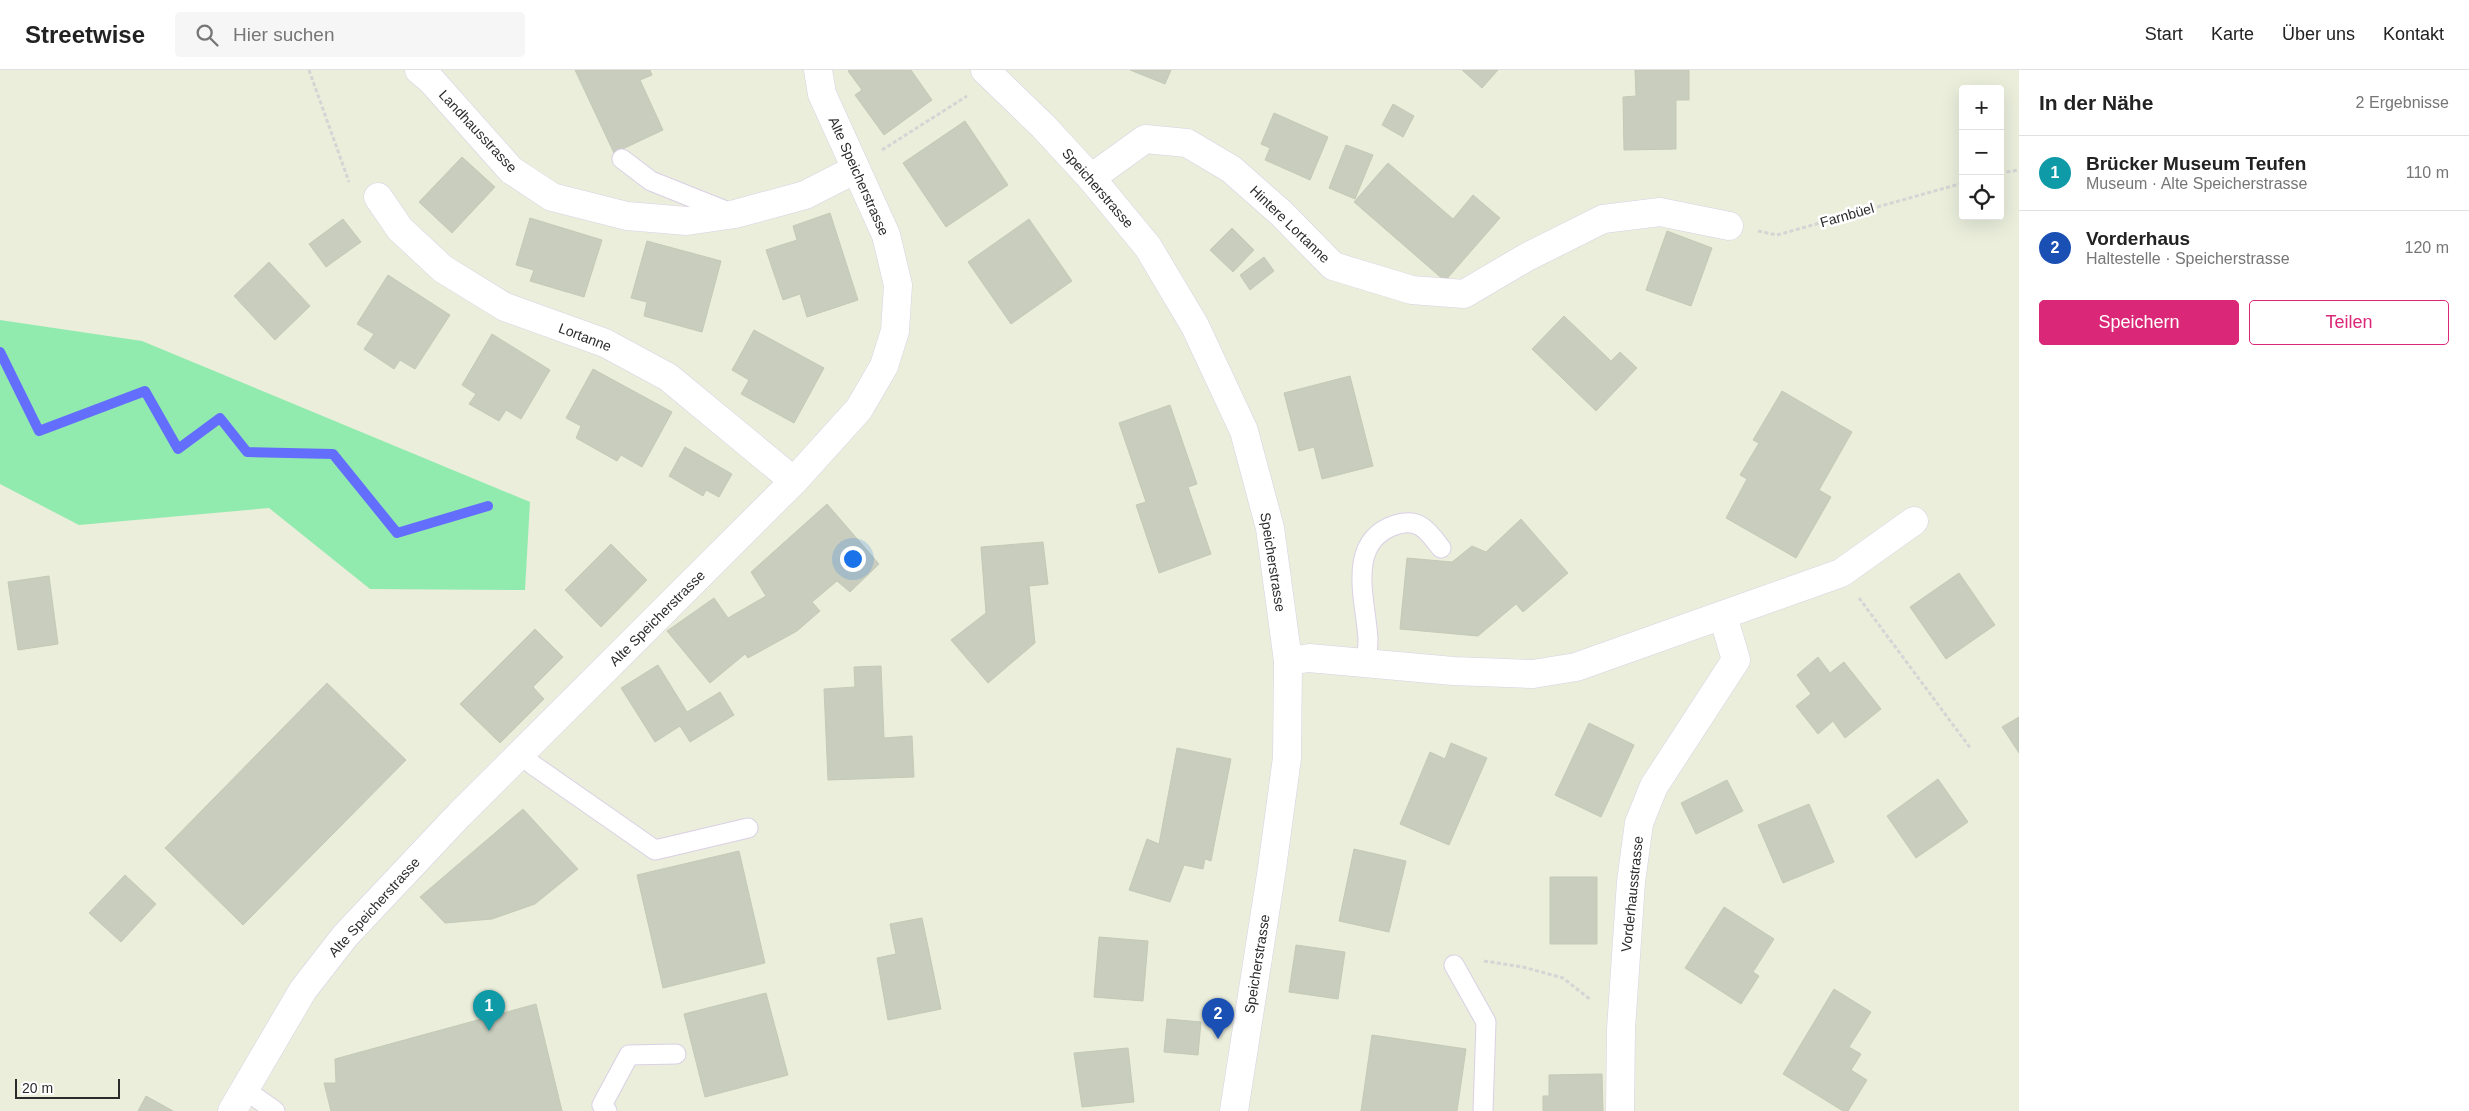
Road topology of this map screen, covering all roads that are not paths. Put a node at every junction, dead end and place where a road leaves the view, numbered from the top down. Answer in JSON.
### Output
{"nodes":[{"id":1,"x":419,"y":70,"type":"edge"},
{"id":2,"x":818,"y":70,"type":"edge"},
{"id":3,"x":980,"y":81,"type":"edge"},
{"id":4,"x":622,"y":159,"type":"dead end"},
{"id":5,"x":856,"y":170,"type":"junction"},
{"id":6,"x":1091,"y":178,"type":"junction"},
{"id":7,"x":378,"y":197,"type":"road end"},
{"id":8,"x":735,"y":214,"type":"junction"},
{"id":9,"x":1729,"y":226,"type":"road end"},
{"id":10,"x":794,"y":481,"type":"junction"},
{"id":11,"x":1914,"y":521,"type":"dead end"},
{"id":12,"x":1441,"y":548,"type":"dead end"},
{"id":13,"x":1722,"y":616,"type":"junction"},
{"id":14,"x":1288,"y":661,"type":"junction"},
{"id":15,"x":1366,"y":662,"type":"junction"},
{"id":16,"x":521,"y":754,"type":"junction"},
{"id":17,"x":748,"y":828,"type":"dead end"},
{"id":18,"x":1454,"y":965,"type":"road end"},
{"id":19,"x":676,"y":1054,"type":"dead end"},
{"id":20,"x":238,"y":1100,"type":"edge"},
{"id":21,"x":275,"y":1111,"type":"edge"},
{"id":22,"x":607,"y":1111,"type":"edge"},
{"id":23,"x":1234,"y":1111,"type":"edge"},
{"id":24,"x":1483,"y":1111,"type":"edge"},
{"id":25,"x":1620,"y":1111,"type":"edge"}],
"edges":[{"from":1,"to":8,"type":"street","name":"Landhausstrasse"},
{"from":2,"to":5,"type":"street","name":"Alte Speicherstrasse"},
{"from":3,"to":6,"type":"street","name":"Speicherstrasse"},
{"from":4,"to":8,"type":"lane"},
{"from":5,"to":8,"type":"street","name":"Landhausstrasse"},
{"from":5,"to":10,"type":"street","name":"Alte Speicherstrasse"},
{"from":6,"to":9,"type":"street","name":"Hintere Lortanne"},
{"from":6,"to":14,"type":"street","name":"Speicherstrasse"},
{"from":7,"to":10,"type":"street","name":"Lortanne"},
{"from":10,"to":16,"type":"street","name":"Alte Speicherstrasse"},
{"from":11,"to":13,"type":"street"},
{"from":12,"to":15,"type":"lane"},
{"from":13,"to":15,"type":"street"},
{"from":13,"to":25,"type":"street","name":"Vorderhausstrasse"},
{"from":14,"to":15,"type":"street"},
{"from":14,"to":23,"type":"street","name":"Speicherstrasse"},
{"from":16,"to":17,"type":"lane"},
{"from":16,"to":20,"type":"street","name":"Alte Speicherstrasse"},
{"from":18,"to":24,"type":"lane"},
{"from":19,"to":22,"type":"lane"},
{"from":20,"to":21,"type":"lane"}]}
